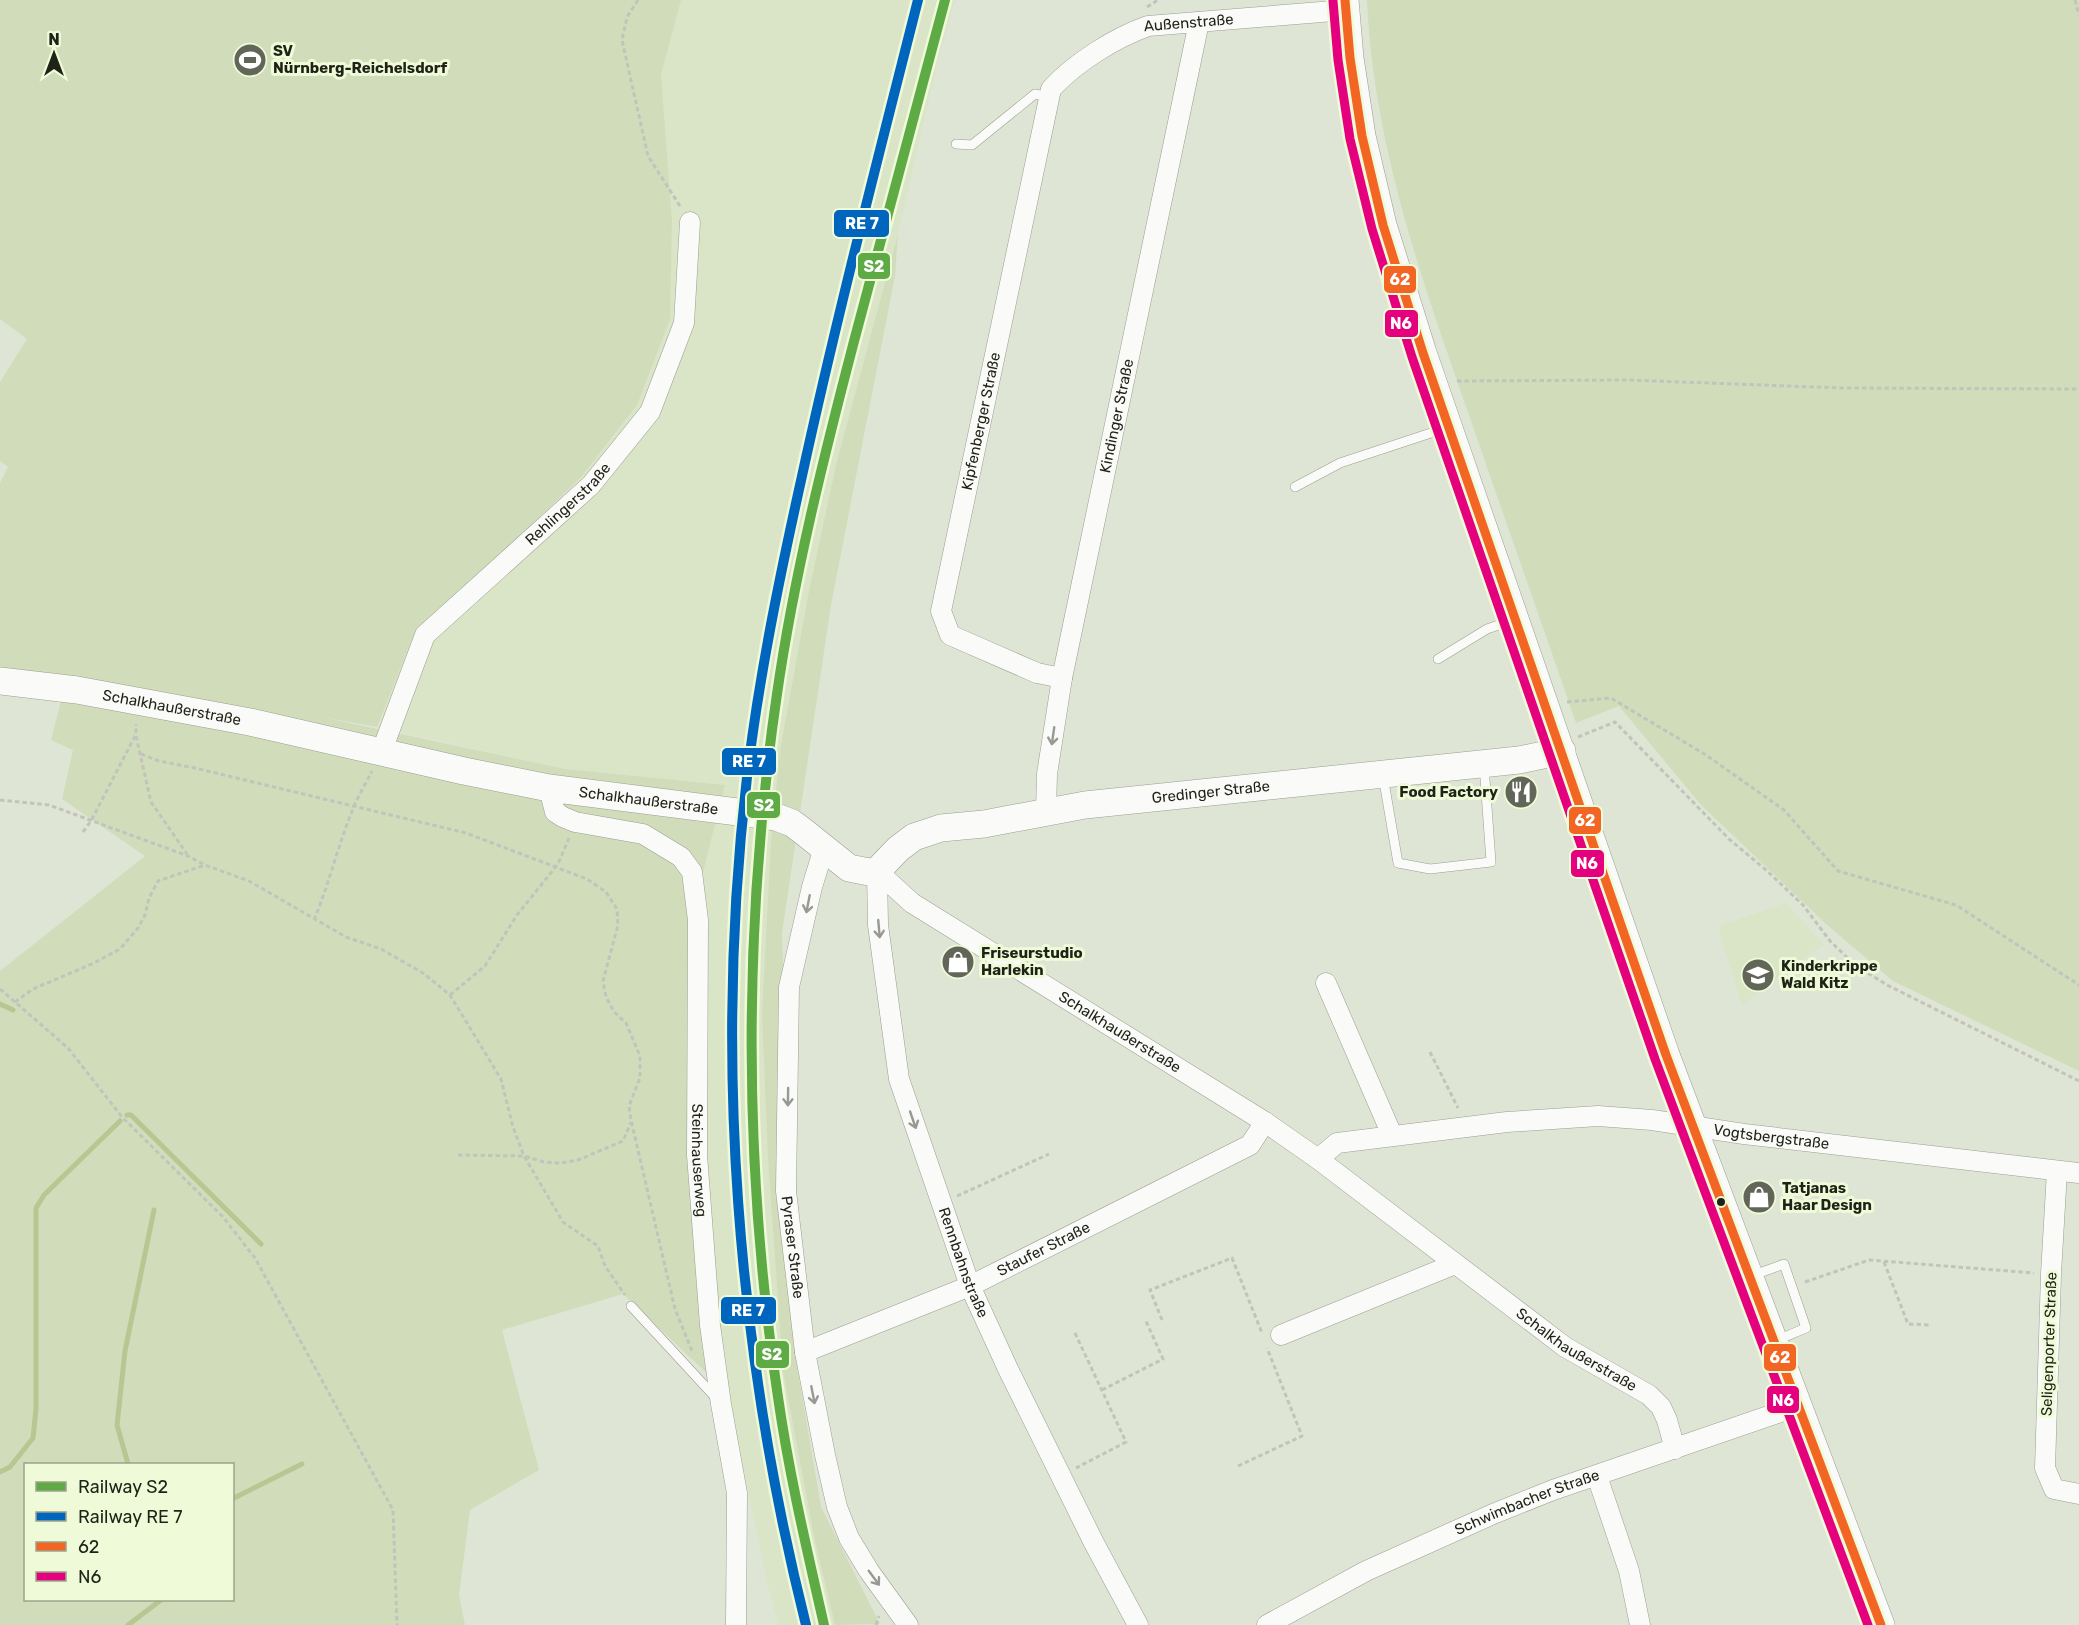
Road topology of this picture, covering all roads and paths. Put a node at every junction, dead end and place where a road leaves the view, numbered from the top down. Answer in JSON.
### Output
{"nodes":[{"id":1,"x":638,"y":0,"type":"edge"},
{"id":2,"x":2075,"y":0,"type":"edge"},
{"id":3,"x":1345,"y":5,"type":"edge"},
{"id":4,"x":2079,"y":15,"type":"edge"},
{"id":5,"x":1199,"y":22,"type":"junction"},
{"id":6,"x":1051,"y":93,"type":"junction"},
{"id":7,"x":956,"y":144,"type":"dead end"},
{"id":8,"x":690,"y":222,"type":"joint"},
{"id":9,"x":1435,"y":387,"type":"junction"},
{"id":10,"x":2079,"y":389,"type":"edge"},
{"id":11,"x":1449,"y":428,"type":"junction"},
{"id":12,"x":1295,"y":487,"type":"dead end"},
{"id":13,"x":1515,"y":619,"type":"junction"},
{"id":14,"x":1438,"y":659,"type":"dead end"},
{"id":15,"x":1062,"y":678,"type":"junction"},
{"id":16,"x":0,"y":681,"type":"edge"},
{"id":17,"x":138,"y":701,"type":"junction"},
{"id":18,"x":1569,"y":711,"type":"dead end"},
{"id":19,"x":136,"y":734,"type":"junction"},
{"id":20,"x":1569,"y":740,"type":"junction"},
{"id":21,"x":381,"y":753,"type":"junction"},
{"id":22,"x":141,"y":754,"type":"junction"},
{"id":23,"x":1484,"y":764,"type":"junction"},
{"id":24,"x":1382,"y":774,"type":"junction"},
{"id":25,"x":549,"y":788,"type":"junction"},
{"id":26,"x":0,"y":800,"type":"edge"},
{"id":27,"x":354,"y":808,"type":"junction"},
{"id":28,"x":1046,"y":811,"type":"junction"},
{"id":29,"x":91,"y":820,"type":"junction"},
{"id":30,"x":575,"y":822,"type":"junction"},
{"id":31,"x":83,"y":832,"type":"dead end"},
{"id":32,"x":824,"y":848,"type":"junction"},
{"id":33,"x":188,"y":856,"type":"junction"},
{"id":34,"x":205,"y":865,"type":"junction"},
{"id":35,"x":555,"y":866,"type":"junction"},
{"id":36,"x":877,"y":871,"type":"junction"},
{"id":37,"x":314,"y":920,"type":"junction"},
{"id":38,"x":1326,"y":983,"type":"dead end"},
{"id":39,"x":2079,"y":985,"type":"edge"},
{"id":40,"x":0,"y":989,"type":"edge"},
{"id":41,"x":450,"y":995,"type":"junction"},
{"id":42,"x":15,"y":1002,"type":"junction"},
{"id":43,"x":1430,"y":1052,"type":"dead end"},
{"id":44,"x":2079,"y":1080,"type":"edge"},
{"id":45,"x":632,"y":1120,"type":"junction"},
{"id":46,"x":1265,"y":1122,"type":"junction"},
{"id":47,"x":1692,"y":1125,"type":"junction"},
{"id":48,"x":1467,"y":1126,"type":"junction"},
{"id":49,"x":1392,"y":1135,"type":"junction"},
{"id":50,"x":1050,"y":1154,"type":"dead end"},
{"id":51,"x":458,"y":1155,"type":"dead end"},
{"id":52,"x":524,"y":1156,"type":"junction"},
{"id":53,"x":1318,"y":1159,"type":"junction"},
{"id":54,"x":2057,"y":1171,"type":"junction"},
{"id":55,"x":2079,"y":1173,"type":"edge"},
{"id":56,"x":941,"y":1203,"type":"junction"},
{"id":57,"x":1233,"y":1258,"type":"dead end"},
{"id":58,"x":1884,"y":1262,"type":"junction"},
{"id":59,"x":1455,"y":1264,"type":"junction"},
{"id":60,"x":2051,"y":1274,"type":"junction"},
{"id":61,"x":1749,"y":1277,"type":"junction"},
{"id":62,"x":970,"y":1286,"type":"junction"},
{"id":63,"x":1792,"y":1287,"type":"junction"},
{"id":64,"x":632,"y":1306,"type":"joint"},
{"id":65,"x":1162,"y":1320,"type":"dead end"},
{"id":66,"x":1146,"y":1321,"type":"dead end"},
{"id":67,"x":1931,"y":1325,"type":"dead end"},
{"id":68,"x":1075,"y":1333,"type":"dead end"},
{"id":69,"x":1281,"y":1335,"type":"dead end"},
{"id":70,"x":1774,"y":1342,"type":"junction"},
{"id":71,"x":692,"y":1352,"type":"dead end"},
{"id":72,"x":805,"y":1352,"type":"junction"},
{"id":73,"x":1101,"y":1390,"type":"junction"},
{"id":74,"x":721,"y":1404,"type":"junction"},
{"id":75,"x":1798,"y":1406,"type":"junction"},
{"id":76,"x":1302,"y":1436,"type":"dead end"},
{"id":77,"x":1675,"y":1449,"type":"junction"},
{"id":78,"x":1238,"y":1466,"type":"dead end"},
{"id":79,"x":1061,"y":1475,"type":"junction"},
{"id":80,"x":1597,"y":1476,"type":"junction"},
{"id":81,"x":2079,"y":1494,"type":"edge"},
{"id":82,"x":397,"y":1625,"type":"edge"},
{"id":83,"x":736,"y":1625,"type":"edge"},
{"id":84,"x":908,"y":1625,"type":"edge"},
{"id":85,"x":1138,"y":1625,"type":"edge"},
{"id":86,"x":1267,"y":1625,"type":"edge"},
{"id":87,"x":1640,"y":1625,"type":"edge"},
{"id":88,"x":1881,"y":1625,"type":"edge"}],
"edges":[{"from":1,"to":8,"type":"path"},
{"from":2,"to":4,"type":"path"},
{"from":3,"to":5,"type":"street","name":"Außenstraße"},
{"from":3,"to":9,"type":"main road"},
{"from":5,"to":6,"type":"street","name":"Außenstraße"},
{"from":5,"to":15,"type":"street","name":"Kindinger Straße"},
{"from":6,"to":7,"type":"lane"},
{"from":6,"to":15,"type":"street","name":"Kipfenberger Straße"},
{"from":8,"to":21,"type":"street","name":"Rehlingerstraße"},
{"from":9,"to":10,"type":"path"},
{"from":9,"to":11,"type":"main road"},
{"from":11,"to":12,"type":"lane"},
{"from":11,"to":13,"type":"main road"},
{"from":13,"to":14,"type":"lane"},
{"from":13,"to":20,"type":"main road"},
{"from":15,"to":28,"type":"street","name":"Kindinger Straße","one_way":true},
{"from":16,"to":17,"type":"main road","name":"Schalkhaußerstraße"},
{"from":17,"to":19,"type":"path"},
{"from":17,"to":21,"type":"main road","name":"Schalkhaußerstraße"},
{"from":18,"to":39,"type":"path"},
{"from":19,"to":22,"type":"path"},
{"from":19,"to":29,"type":"path"},
{"from":20,"to":23,"type":"main road","name":"Gredinger Straße"},
{"from":20,"to":44,"type":"path"},
{"from":20,"to":47,"type":"main road"},
{"from":21,"to":25,"type":"main road","name":"Schalkhaußerstraße"},
{"from":21,"to":27,"type":"path"},
{"from":22,"to":27,"type":"path"},
{"from":22,"to":33,"type":"path"},
{"from":23,"to":24,"type":"main road","name":"Gredinger Straße"},
{"from":23,"to":24,"type":"lane"},
{"from":24,"to":28,"type":"main road","name":"Gredinger Straße"},
{"from":25,"to":30,"type":"street","name":"Steinhauserweg"},
{"from":25,"to":32,"type":"main road","name":"Schalkhaußerstraße"},
{"from":26,"to":29,"type":"path"},
{"from":27,"to":35,"type":"path"},
{"from":27,"to":37,"type":"path"},
{"from":28,"to":36,"type":"main road","name":"Gredinger Straße"},
{"from":29,"to":31,"type":"path"},
{"from":29,"to":33,"type":"path"},
{"from":30,"to":35,"type":"path"},
{"from":30,"to":74,"type":"street","name":"Steinhauserweg"},
{"from":32,"to":36,"type":"main road","name":"Schalkhaußerstraße"},
{"from":32,"to":72,"type":"street","name":"Pyraser Straße","one_way":true},
{"from":33,"to":34,"type":"path"},
{"from":34,"to":37,"type":"path"},
{"from":34,"to":42,"type":"path"},
{"from":35,"to":41,"type":"path"},
{"from":35,"to":45,"type":"path"},
{"from":36,"to":46,"type":"street","name":"Schalkhaußerstraße"},
{"from":36,"to":56,"type":"street","name":"Rennbahnstraße","one_way":true},
{"from":37,"to":41,"type":"path"},
{"from":38,"to":49,"type":"street"},
{"from":40,"to":42,"type":"path"},
{"from":41,"to":52,"type":"path"},
{"from":42,"to":82,"type":"path"},
{"from":43,"to":48,"type":"path"},
{"from":45,"to":52,"type":"path"},
{"from":45,"to":71,"type":"path"},
{"from":46,"to":53,"type":"street","name":"Schalkhaußerstraße"},
{"from":46,"to":62,"type":"street","name":"Staufer Straße"},
{"from":47,"to":48,"type":"street","name":"Vogtsbergstraße"},
{"from":47,"to":54,"type":"street","name":"Vogtsbergstraße"},
{"from":47,"to":61,"type":"main road"},
{"from":48,"to":49,"type":"street","name":"Vogtsbergstraße"},
{"from":49,"to":53,"type":"street","name":"Vogtsbergstraße"},
{"from":50,"to":56,"type":"path"},
{"from":51,"to":52,"type":"path"},
{"from":52,"to":64,"type":"path"},
{"from":53,"to":59,"type":"street","name":"Schalkhaußerstraße"},
{"from":54,"to":55,"type":"street","name":"Vogtsbergstraße"},
{"from":54,"to":60,"type":"street","name":"Seligenporter Straße"},
{"from":56,"to":62,"type":"street","name":"Rennbahnstraße"},
{"from":57,"to":65,"type":"path"},
{"from":58,"to":60,"type":"path"},
{"from":58,"to":63,"type":"path"},
{"from":58,"to":67,"type":"path"},
{"from":59,"to":69,"type":"street"},
{"from":59,"to":77,"type":"street","name":"Schalkhaußerstraße"},
{"from":60,"to":81,"type":"street","name":"Seligenporter Straße"},
{"from":61,"to":63,"type":"lane"},
{"from":61,"to":70,"type":"main road"},
{"from":62,"to":72,"type":"street","name":"Staufer Straße"},
{"from":62,"to":79,"type":"street","name":"Rennbahnstraße"},
{"from":63,"to":70,"type":"lane"},
{"from":64,"to":74,"type":"lane"},
{"from":66,"to":73,"type":"path"},
{"from":68,"to":73,"type":"path"},
{"from":70,"to":75,"type":"main road"},
{"from":72,"to":84,"type":"street","name":"Pyraser Straße","one_way":true},
{"from":73,"to":79,"type":"path"},
{"from":74,"to":83,"type":"street","name":"Steinhauserweg"},
{"from":75,"to":77,"type":"street","name":"Schwimbacher Straße"},
{"from":75,"to":88,"type":"main road"},
{"from":76,"to":78,"type":"path"},
{"from":77,"to":80,"type":"street","name":"Schwimbacher Straße"},
{"from":79,"to":85,"type":"street","name":"Rennbahnstraße"},
{"from":80,"to":86,"type":"street","name":"Schwimbacher Straße"},
{"from":80,"to":87,"type":"street"}]}
